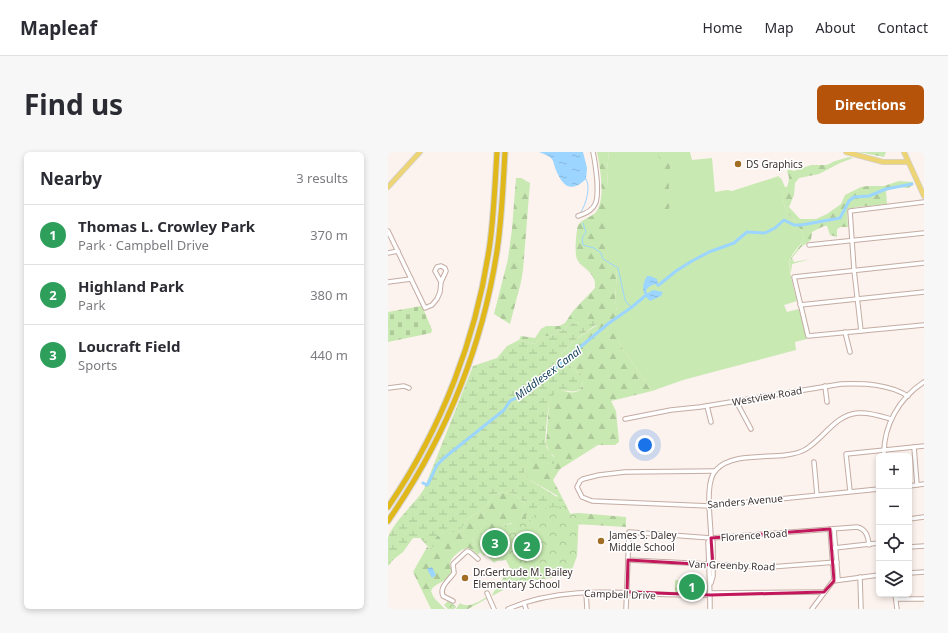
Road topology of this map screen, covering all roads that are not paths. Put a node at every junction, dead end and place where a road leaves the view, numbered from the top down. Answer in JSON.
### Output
{"nodes":[{"id":1,"x":420,"y":152,"type":"edge"},
{"id":2,"x":497,"y":152,"type":"edge"},
{"id":3,"x":505,"y":152,"type":"edge"},
{"id":4,"x":593,"y":152,"type":"edge"},
{"id":5,"x":846,"y":152,"type":"edge"},
{"id":6,"x":904,"y":152,"type":"edge"},
{"id":7,"x":908,"y":162,"type":"junction"},
{"id":8,"x":388,"y":187,"type":"edge"},
{"id":9,"x":924,"y":196,"type":"edge"},
{"id":10,"x":924,"y":202,"type":"edge"},
{"id":11,"x":578,"y":216,"type":"dead end"},
{"id":12,"x":388,"y":231,"type":"edge"},
{"id":13,"x":924,"y":233,"type":"edge"},
{"id":14,"x":851,"y":240,"type":"junction"},
{"id":15,"x":809,"y":245,"type":"dead end"},
{"id":16,"x":398,"y":251,"type":"junction"},
{"id":17,"x":388,"y":252,"type":"edge"},
{"id":18,"x":924,"y":263,"type":"edge"},
{"id":19,"x":854,"y":270,"type":"junction"},
{"id":20,"x":411,"y":279,"type":"junction"},
{"id":21,"x":388,"y":282,"type":"edge"},
{"id":22,"x":441,"y":282,"type":"dead end"},
{"id":23,"x":924,"y":292,"type":"edge"},
{"id":24,"x":857,"y":299,"type":"junction"},
{"id":25,"x":800,"y":305,"type":"junction"},
{"id":26,"x":924,"y":325,"type":"edge"},
{"id":27,"x":861,"y":331,"type":"junction"},
{"id":28,"x":845,"y":332,"type":"junction"},
{"id":29,"x":850,"y":352,"type":"dead end"},
{"id":30,"x":924,"y":382,"type":"edge"},
{"id":31,"x":825,"y":386,"type":"junction"},
{"id":32,"x":388,"y":388,"type":"edge"},
{"id":33,"x":409,"y":388,"type":"dead end"},
{"id":34,"x":908,"y":396,"type":"junction"},
{"id":35,"x":736,"y":401,"type":"junction"},
{"id":36,"x":827,"y":402,"type":"dead end"},
{"id":37,"x":706,"y":406,"type":"junction"},
{"id":38,"x":625,"y":419,"type":"dead end"},
{"id":39,"x":891,"y":419,"type":"junction"},
{"id":40,"x":711,"y":422,"type":"dead end"},
{"id":41,"x":751,"y":429,"type":"dead end"},
{"id":42,"x":924,"y":446,"type":"edge"},
{"id":43,"x":914,"y":447,"type":"junction"},
{"id":44,"x":884,"y":450,"type":"junction"},
{"id":45,"x":814,"y":462,"type":"dead end"},
{"id":46,"x":715,"y":471,"type":"junction"},
{"id":47,"x":924,"y":484,"type":"edge"},
{"id":48,"x":917,"y":485,"type":"junction"},
{"id":49,"x":912,"y":486,"type":"edge"},
{"id":50,"x":876,"y":489,"type":"edge"},
{"id":51,"x":850,"y":491,"type":"junction"},
{"id":52,"x":817,"y":495,"type":"junction"},
{"id":53,"x":710,"y":506,"type":"junction"},
{"id":54,"x":388,"y":507,"type":"edge"},
{"id":55,"x":924,"y":517,"type":"edge"},
{"id":56,"x":912,"y":519,"type":"edge"},
{"id":57,"x":388,"y":521,"type":"edge"},
{"id":58,"x":830,"y":529,"type":"junction"},
{"id":59,"x":834,"y":529,"type":"junction"},
{"id":60,"x":711,"y":538,"type":"junction"},
{"id":61,"x":876,"y":544,"type":"edge"},
{"id":62,"x":869,"y":545,"type":"junction"},
{"id":63,"x":924,"y":546,"type":"edge"},
{"id":64,"x":912,"y":547,"type":"edge"},
{"id":65,"x":836,"y":548,"type":"junction"},
{"id":66,"x":831,"y":549,"type":"junction"},
{"id":67,"x":478,"y":559,"type":"dead end"},
{"id":68,"x":628,"y":560,"type":"junction"},
{"id":69,"x":837,"y":562,"type":"junction"},
{"id":70,"x":832,"y":563,"type":"junction"},
{"id":71,"x":711,"y":565,"type":"junction"},
{"id":72,"x":924,"y":572,"type":"edge"},
{"id":73,"x":912,"y":573,"type":"edge"},
{"id":74,"x":876,"y":575,"type":"edge"},
{"id":75,"x":860,"y":577,"type":"junction"},
{"id":76,"x":838,"y":579,"type":"junction"},
{"id":77,"x":834,"y":580,"type":"junction"},
{"id":78,"x":586,"y":592,"type":"junction"},
{"id":79,"x":627,"y":592,"type":"junction"},
{"id":80,"x":824,"y":592,"type":"junction"},
{"id":81,"x":487,"y":594,"type":"dead end"},
{"id":82,"x":710,"y":594,"type":"junction"},
{"id":83,"x":896,"y":599,"type":"joint"},
{"id":84,"x":924,"y":599,"type":"edge"},
{"id":85,"x":453,"y":600,"type":"dead end"},
{"id":86,"x":524,"y":602,"type":"junction"},
{"id":87,"x":494,"y":609,"type":"edge"},
{"id":88,"x":508,"y":609,"type":"edge"},
{"id":89,"x":526,"y":609,"type":"edge"},
{"id":90,"x":587,"y":609,"type":"edge"},
{"id":91,"x":626,"y":609,"type":"edge"},
{"id":92,"x":710,"y":609,"type":"edge"},
{"id":93,"x":812,"y":609,"type":"edge"},
{"id":94,"x":861,"y":609,"type":"edge"},
{"id":95,"x":897,"y":609,"type":"edge"}],
"edges":[{"from":1,"to":8,"type":"main road"},
{"from":2,"to":54,"type":"highway"},
{"from":3,"to":57,"type":"highway"},
{"from":4,"to":11,"type":"street"},
{"from":5,"to":7,"type":"main road"},
{"from":6,"to":7,"type":"main road"},
{"from":7,"to":9,"type":"main road"},
{"from":10,"to":14,"type":"street"},
{"from":12,"to":16,"type":"street"},
{"from":13,"to":14,"type":"street"},
{"from":14,"to":15,"type":"street"},
{"from":14,"to":19,"type":"street"},
{"from":16,"to":17,"type":"street"},
{"from":16,"to":20,"type":"street"},
{"from":18,"to":19,"type":"street"},
{"from":19,"to":24,"type":"street"},
{"from":19,"to":25,"type":"street"},
{"from":20,"to":21,"type":"street"},
{"from":20,"to":22,"type":"street"},
{"from":23,"to":24,"type":"street"},
{"from":24,"to":25,"type":"street"},
{"from":24,"to":27,"type":"street"},
{"from":25,"to":28,"type":"street"},
{"from":26,"to":27,"type":"street"},
{"from":27,"to":28,"type":"street"},
{"from":28,"to":29,"type":"street"},
{"from":30,"to":34,"type":"street"},
{"from":31,"to":34,"type":"street","name":"Westview Road"},
{"from":31,"to":35,"type":"street","name":"Westview Road"},
{"from":31,"to":36,"type":"street"},
{"from":32,"to":33,"type":"street"},
{"from":34,"to":39,"type":"street"},
{"from":35,"to":37,"type":"street","name":"Westview Road"},
{"from":35,"to":41,"type":"street"},
{"from":37,"to":38,"type":"street","name":"Westview Road"},
{"from":37,"to":40,"type":"street"},
{"from":39,"to":44,"type":"street"},
{"from":39,"to":46,"type":"street"},
{"from":42,"to":43,"type":"street"},
{"from":43,"to":44,"type":"street"},
{"from":43,"to":48,"type":"street"},
{"from":44,"to":51,"type":"street"},
{"from":45,"to":52,"type":"street"},
{"from":46,"to":53,"type":"street"},
{"from":46,"to":53,"type":"street","name":"Sanders Avenue"},
{"from":47,"to":48,"type":"street"},
{"from":48,"to":49,"type":"street"},
{"from":50,"to":51,"type":"street","name":"Sanders Avenue"},
{"from":51,"to":52,"type":"street","name":"Sanders Avenue"},
{"from":52,"to":53,"type":"street","name":"Sanders Avenue"},
{"from":53,"to":60,"type":"street"},
{"from":55,"to":56,"type":"street"},
{"from":58,"to":59,"type":"street","name":"Florence Road"},
{"from":58,"to":60,"type":"street","name":"Florence Road"},
{"from":58,"to":66,"type":"street"},
{"from":59,"to":62,"type":"street","name":"Florence Road"},
{"from":59,"to":65,"type":"street"},
{"from":60,"to":68,"type":"street","name":"Florence Road"},
{"from":60,"to":71,"type":"street"},
{"from":61,"to":62,"type":"street"},
{"from":62,"to":65,"type":"street"},
{"from":63,"to":64,"type":"street"},
{"from":65,"to":66,"type":"street"},
{"from":65,"to":69,"type":"street"},
{"from":66,"to":70,"type":"street"},
{"from":67,"to":85,"type":"street"},
{"from":68,"to":71,"type":"street","name":"Van Greenby Road"},
{"from":68,"to":79,"type":"street"},
{"from":69,"to":70,"type":"street","name":"Van Greenby Road"},
{"from":69,"to":76,"type":"street"},
{"from":70,"to":71,"type":"street","name":"Van Greenby Road"},
{"from":70,"to":77,"type":"street"},
{"from":71,"to":82,"type":"street"},
{"from":72,"to":73,"type":"street"},
{"from":74,"to":75,"type":"street"},
{"from":75,"to":76,"type":"street"},
{"from":75,"to":94,"type":"street"},
{"from":76,"to":77,"type":"street"},
{"from":77,"to":80,"type":"street"},
{"from":78,"to":79,"type":"street","name":"Campbell Drive"},
{"from":78,"to":86,"type":"street","name":"Campbell Drive"},
{"from":78,"to":90,"type":"street"},
{"from":79,"to":82,"type":"street","name":"Campbell Drive"},
{"from":79,"to":91,"type":"street"},
{"from":80,"to":82,"type":"street","name":"Campbell Drive"},
{"from":80,"to":93,"type":"street"},
{"from":81,"to":87,"type":"street"},
{"from":82,"to":92,"type":"street"},
{"from":83,"to":84,"type":"street"},
{"from":83,"to":95,"type":"street"},
{"from":86,"to":88,"type":"street","name":"Campbell Drive"},
{"from":86,"to":89,"type":"street"}]}
